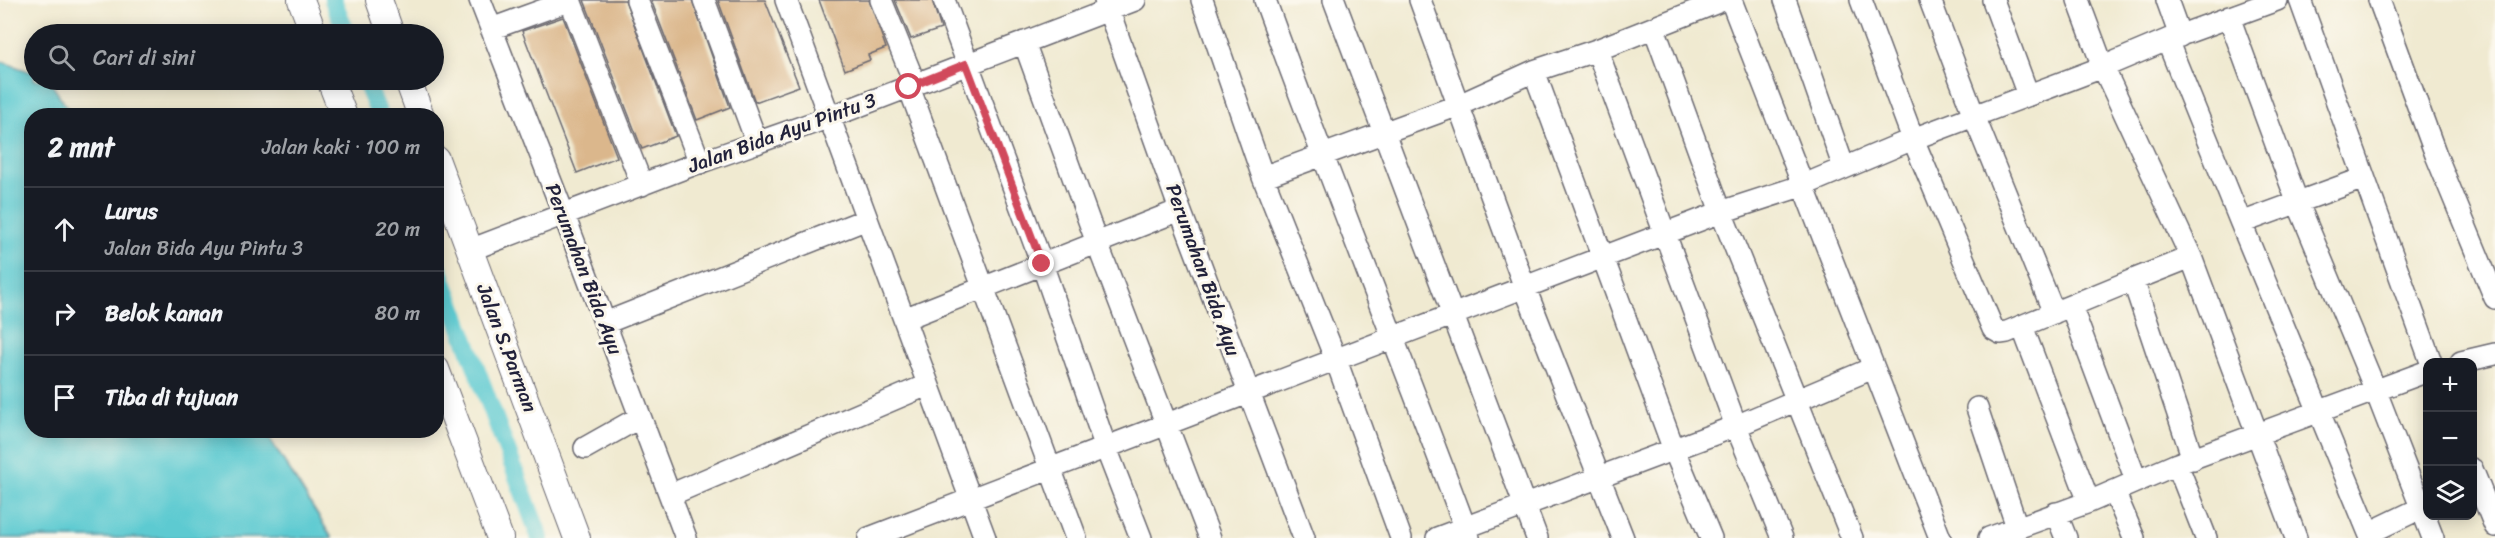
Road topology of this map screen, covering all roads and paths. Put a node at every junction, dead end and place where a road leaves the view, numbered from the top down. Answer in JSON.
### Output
{"nodes":[{"id":1,"x":301,"y":0,"type":"edge"},
{"id":2,"x":379,"y":0,"type":"edge"},
{"id":3,"x":480,"y":0,"type":"edge"},
{"id":4,"x":570,"y":0,"type":"edge"},
{"id":5,"x":637,"y":0,"type":"edge"},
{"id":6,"x":704,"y":0,"type":"edge"},
{"id":7,"x":786,"y":0,"type":"edge"},
{"id":8,"x":881,"y":0,"type":"edge"},
{"id":9,"x":944,"y":0,"type":"edge"},
{"id":10,"x":1135,"y":0,"type":"edge"},
{"id":11,"x":1202,"y":0,"type":"edge"},
{"id":12,"x":1265,"y":0,"type":"edge"},
{"id":13,"x":1334,"y":0,"type":"edge"},
{"id":14,"x":1420,"y":0,"type":"edge"},
{"id":15,"x":1723,"y":0,"type":"edge"},
{"id":16,"x":1731,"y":0,"type":"edge"},
{"id":17,"x":1785,"y":0,"type":"edge"},
{"id":18,"x":1861,"y":0,"type":"edge"},
{"id":19,"x":1930,"y":0,"type":"edge"},
{"id":20,"x":1993,"y":0,"type":"edge"},
{"id":21,"x":2078,"y":0,"type":"edge"},
{"id":22,"x":2167,"y":0,"type":"edge"},
{"id":23,"x":2277,"y":0,"type":"edge"},
{"id":24,"x":2300,"y":0,"type":"edge"},
{"id":25,"x":2379,"y":0,"type":"edge"},
{"id":26,"x":1107,"y":4,"type":"edge"},
{"id":27,"x":2235,"y":10,"type":"edge"},
{"id":28,"x":310,"y":24,"type":"edge"},
{"id":29,"x":388,"y":24,"type":"edge"},
{"id":30,"x":1654,"y":28,"type":"junction"},
{"id":31,"x":491,"y":29,"type":"junction"},
{"id":32,"x":2174,"y":38,"type":"junction"},
{"id":33,"x":1024,"y":42,"type":"junction"},
{"id":34,"x":1597,"y":50,"type":"junction"},
{"id":35,"x":966,"y":64,"type":"junction"},
{"id":36,"x":2103,"y":67,"type":"junction"},
{"id":37,"x":1534,"y":71,"type":"junction"},
{"id":38,"x":912,"y":85,"type":"junction"},
{"id":39,"x":334,"y":90,"type":"edge"},
{"id":40,"x":412,"y":90,"type":"edge"},
{"id":41,"x":2028,"y":95,"type":"junction"},
{"id":42,"x":1458,"y":105,"type":"junction"},
{"id":43,"x":341,"y":108,"type":"edge"},
{"id":44,"x":418,"y":108,"type":"edge"},
{"id":45,"x":1974,"y":116,"type":"junction"},
{"id":46,"x":830,"y":117,"type":"junction"},
{"id":47,"x":1383,"y":132,"type":"junction"},
{"id":48,"x":1913,"y":139,"type":"junction"},
{"id":49,"x":757,"y":143,"type":"junction"},
{"id":50,"x":1321,"y":154,"type":"junction"},
{"id":51,"x":700,"y":163,"type":"junction"},
{"id":52,"x":1844,"y":168,"type":"junction"},
{"id":53,"x":1263,"y":177,"type":"junction"},
{"id":54,"x":2364,"y":178,"type":"junction"},
{"id":55,"x":444,"y":180,"type":"edge"},
{"id":56,"x":642,"y":185,"type":"junction"},
{"id":57,"x":1804,"y":185,"type":"junction"},
{"id":58,"x":2297,"y":201,"type":"junction"},
{"id":59,"x":1180,"y":210,"type":"junction"},
{"id":60,"x":1720,"y":212,"type":"junction"},
{"id":61,"x":564,"y":215,"type":"junction"},
{"id":62,"x":867,"y":219,"type":"junction"},
{"id":63,"x":2241,"y":223,"type":"junction"},
{"id":64,"x":1664,"y":236,"type":"junction"},
{"id":65,"x":1097,"y":243,"type":"junction"},
{"id":66,"x":470,"y":250,"type":"junction"},
{"id":67,"x":2192,"y":257,"type":"junction"},
{"id":68,"x":1603,"y":258,"type":"junction"},
{"id":69,"x":1042,"y":264,"type":"junction"},
{"id":70,"x":2133,"y":280,"type":"junction"},
{"id":71,"x":983,"y":287,"type":"junction"},
{"id":72,"x":1525,"y":288,"type":"junction"},
{"id":73,"x":2495,"y":298,"type":"edge"},
{"id":74,"x":2062,"y":309,"type":"junction"},
{"id":75,"x":1453,"y":315,"type":"junction"},
{"id":76,"x":904,"y":319,"type":"junction"},
{"id":77,"x":605,"y":323,"type":"junction"},
{"id":78,"x":2022,"y":326,"type":"junction"},
{"id":79,"x":1394,"y":338,"type":"junction"},
{"id":80,"x":2495,"y":354,"type":"edge"},
{"id":81,"x":2429,"y":358,"type":"edge"},
{"id":82,"x":2477,"y":359,"type":"edge"},
{"id":83,"x":1336,"y":360,"type":"junction"},
{"id":84,"x":1873,"y":368,"type":"junction"},
{"id":85,"x":2423,"y":372,"type":"edge"},
{"id":86,"x":927,"y":385,"type":"junction"},
{"id":87,"x":2375,"y":389,"type":"junction"},
{"id":88,"x":444,"y":390,"type":"edge"},
{"id":89,"x":1249,"y":394,"type":"junction"},
{"id":90,"x":1796,"y":401,"type":"junction"},
{"id":91,"x":1977,"y":408,"type":"dead end"},
{"id":92,"x":2319,"y":410,"type":"junction"},
{"id":93,"x":640,"y":417,"type":"junction"},
{"id":94,"x":1167,"y":425,"type":"junction"},
{"id":95,"x":1736,"y":426,"type":"junction"},
{"id":96,"x":2259,"y":433,"type":"junction"},
{"id":97,"x":585,"y":448,"type":"dead end"},
{"id":98,"x":1106,"y":448,"type":"junction"},
{"id":99,"x":1674,"y":450,"type":"junction"},
{"id":100,"x":2185,"y":462,"type":"junction"},
{"id":101,"x":1049,"y":470,"type":"junction"},
{"id":102,"x":1599,"y":478,"type":"junction"},
{"id":103,"x":2136,"y":480,"type":"junction"},
{"id":104,"x":2477,"y":481,"type":"edge"},
{"id":105,"x":2114,"y":491,"type":"junction"},
{"id":106,"x":670,"y":495,"type":"junction"},
{"id":107,"x":970,"y":500,"type":"junction"},
{"id":108,"x":2089,"y":502,"type":"junction"},
{"id":109,"x":1525,"y":506,"type":"junction"},
{"id":110,"x":2421,"y":508,"type":"junction"},
{"id":111,"x":2056,"y":513,"type":"junction"},
{"id":112,"x":2495,"y":526,"type":"edge"},
{"id":113,"x":2017,"y":527,"type":"junction"},
{"id":114,"x":1467,"y":533,"type":"edge"},
{"id":115,"x":2370,"y":535,"type":"edge"},
{"id":116,"x":500,"y":538,"type":"edge"},
{"id":117,"x":576,"y":538,"type":"edge"},
{"id":118,"x":686,"y":538,"type":"edge"},
{"id":119,"x":869,"y":538,"type":"edge"},
{"id":120,"x":985,"y":538,"type":"edge"},
{"id":121,"x":1076,"y":538,"type":"edge"},
{"id":122,"x":1141,"y":538,"type":"edge"},
{"id":123,"x":1210,"y":538,"type":"edge"},
{"id":124,"x":1304,"y":538,"type":"edge"},
{"id":125,"x":1401,"y":538,"type":"edge"},
{"id":126,"x":1437,"y":538,"type":"edge"},
{"id":127,"x":1537,"y":538,"type":"edge"},
{"id":128,"x":1623,"y":538,"type":"edge"},
{"id":129,"x":1711,"y":538,"type":"edge"},
{"id":130,"x":1782,"y":538,"type":"edge"},
{"id":131,"x":1852,"y":538,"type":"edge"},
{"id":132,"x":1940,"y":538,"type":"edge"},
{"id":133,"x":1989,"y":538,"type":"edge"},
{"id":134,"x":2066,"y":538,"type":"edge"},
{"id":135,"x":2134,"y":538,"type":"edge"},
{"id":136,"x":2206,"y":538,"type":"edge"},
{"id":137,"x":2296,"y":538,"type":"edge"},
{"id":138,"x":2433,"y":538,"type":"edge"}],
"edges":[{"from":1,"to":28,"type":"main road"},
{"from":2,"to":29,"type":"main road"},
{"from":3,"to":31,"type":"street","name":"Perumahan Bida Ayu"},
{"from":4,"to":31,"type":"street"},
{"from":4,"to":56,"type":"street"},
{"from":5,"to":51,"type":"street"},
{"from":6,"to":49,"type":"street"},
{"from":7,"to":46,"type":"street"},
{"from":8,"to":38,"type":"street"},
{"from":9,"to":35,"type":"street"},
{"from":10,"to":26,"type":"street","name":"Jalan Bida Ayu Pintu 3"},
{"from":11,"to":53,"type":"street"},
{"from":12,"to":50,"type":"street"},
{"from":13,"to":47,"type":"street"},
{"from":14,"to":42,"type":"street"},
{"from":15,"to":30,"type":"street"},
{"from":16,"to":57,"type":"street"},
{"from":17,"to":52,"type":"street"},
{"from":18,"to":48,"type":"street"},
{"from":19,"to":45,"type":"street"},
{"from":20,"to":41,"type":"street"},
{"from":21,"to":36,"type":"street"},
{"from":22,"to":32,"type":"street"},
{"from":23,"to":27,"type":"street"},
{"from":24,"to":54,"type":"street"},
{"from":25,"to":73,"type":"street"},
{"from":26,"to":33,"type":"street","name":"Jalan Bida Ayu Pintu 3"},
{"from":26,"to":59,"type":"street","name":"Perumahan Bida Ayu"},
{"from":27,"to":32,"type":"street"},
{"from":27,"to":58,"type":"street"},
{"from":30,"to":34,"type":"street"},
{"from":30,"to":60,"type":"street"},
{"from":31,"to":61,"type":"street","name":"Perumahan Bida Ayu"},
{"from":32,"to":36,"type":"street"},
{"from":32,"to":63,"type":"street"},
{"from":33,"to":35,"type":"street","name":"Jalan Bida Ayu Pintu 3"},
{"from":33,"to":65,"type":"street"},
{"from":34,"to":37,"type":"street"},
{"from":34,"to":64,"type":"street"},
{"from":35,"to":38,"type":"street","name":"Jalan Bida Ayu Pintu 3"},
{"from":35,"to":69,"type":"street"},
{"from":36,"to":41,"type":"street"},
{"from":36,"to":67,"type":"street"},
{"from":37,"to":42,"type":"street"},
{"from":37,"to":68,"type":"street"},
{"from":38,"to":46,"type":"street","name":"Jalan Bida Ayu Pintu 3"},
{"from":38,"to":71,"type":"street"},
{"from":39,"to":43,"type":"main road"},
{"from":40,"to":44,"type":"main road"},
{"from":41,"to":45,"type":"street"},
{"from":42,"to":47,"type":"street"},
{"from":42,"to":72,"type":"street"},
{"from":45,"to":48,"type":"street"},
{"from":45,"to":74,"type":"street"},
{"from":46,"to":49,"type":"street","name":"Jalan Bida Ayu Pintu 3"},
{"from":46,"to":62,"type":"street"},
{"from":47,"to":50,"type":"street"},
{"from":47,"to":75,"type":"street"},
{"from":48,"to":52,"type":"street"},
{"from":48,"to":78,"type":"street"},
{"from":49,"to":51,"type":"street","name":"Jalan Bida Ayu Pintu 3"},
{"from":50,"to":53,"type":"street"},
{"from":50,"to":79,"type":"street"},
{"from":51,"to":56,"type":"street","name":"Jalan Bida Ayu Pintu 3"},
{"from":52,"to":57,"type":"street"},
{"from":53,"to":83,"type":"street"},
{"from":54,"to":58,"type":"street"},
{"from":54,"to":81,"type":"street"},
{"from":55,"to":66,"type":"main road","name":"Jalan S.Parman"},
{"from":56,"to":61,"type":"street","name":"Jalan Bida Ayu Pintu 3"},
{"from":57,"to":60,"type":"street"},
{"from":57,"to":84,"type":"street"},
{"from":58,"to":63,"type":"street"},
{"from":58,"to":87,"type":"street"},
{"from":59,"to":65,"type":"street"},
{"from":59,"to":89,"type":"street","name":"Perumahan Bida Ayu"},
{"from":60,"to":64,"type":"street"},
{"from":60,"to":90,"type":"street"},
{"from":61,"to":66,"type":"street","name":"Jalan Bida Ayu Pintu 3"},
{"from":61,"to":77,"type":"street","name":"Perumahan Bida Ayu"},
{"from":62,"to":76,"type":"street"},
{"from":62,"to":77,"type":"street"},
{"from":63,"to":92,"type":"street"},
{"from":64,"to":68,"type":"street"},
{"from":64,"to":95,"type":"street"},
{"from":65,"to":69,"type":"street"},
{"from":65,"to":94,"type":"street"},
{"from":66,"to":117,"type":"main road","name":"Jalan S.Parman"},
{"from":67,"to":70,"type":"street"},
{"from":67,"to":96,"type":"street"},
{"from":68,"to":72,"type":"street"},
{"from":68,"to":99,"type":"street"},
{"from":69,"to":71,"type":"street"},
{"from":69,"to":98,"type":"street"},
{"from":70,"to":74,"type":"street"},
{"from":70,"to":100,"type":"street"},
{"from":71,"to":76,"type":"street"},
{"from":71,"to":101,"type":"street"},
{"from":72,"to":75,"type":"street"},
{"from":72,"to":102,"type":"street"},
{"from":74,"to":78,"type":"street"},
{"from":74,"to":103,"type":"street"},
{"from":75,"to":79,"type":"street"},
{"from":75,"to":109,"type":"street"},
{"from":76,"to":86,"type":"street"},
{"from":77,"to":93,"type":"street","name":"Perumahan Bida Ayu"},
{"from":78,"to":108,"type":"street"},
{"from":79,"to":83,"type":"street"},
{"from":79,"to":114,"type":"street"},
{"from":80,"to":82,"type":"street"},
{"from":83,"to":89,"type":"street"},
{"from":83,"to":125,"type":"street"},
{"from":84,"to":90,"type":"street"},
{"from":84,"to":132,"type":"street"},
{"from":85,"to":87,"type":"street"},
{"from":86,"to":106,"type":"street"},
{"from":86,"to":107,"type":"street"},
{"from":87,"to":92,"type":"street"},
{"from":87,"to":110,"type":"street"},
{"from":88,"to":116,"type":"main road"},
{"from":89,"to":94,"type":"street"},
{"from":89,"to":124,"type":"street","name":"Perumahan Bida Ayu"},
{"from":90,"to":95,"type":"street"},
{"from":90,"to":131,"type":"street"},
{"from":91,"to":113,"type":"street"},
{"from":92,"to":96,"type":"street"},
{"from":92,"to":115,"type":"street"},
{"from":93,"to":97,"type":"street"},
{"from":93,"to":106,"type":"street","name":"Perumahan Bida Ayu"},
{"from":94,"to":98,"type":"street"},
{"from":94,"to":123,"type":"street"},
{"from":95,"to":99,"type":"street"},
{"from":95,"to":130,"type":"street"},
{"from":96,"to":100,"type":"street"},
{"from":96,"to":137,"type":"street"},
{"from":98,"to":101,"type":"street"},
{"from":98,"to":122,"type":"street"},
{"from":99,"to":102,"type":"street"},
{"from":99,"to":129,"type":"street"},
{"from":100,"to":103,"type":"street"},
{"from":100,"to":136,"type":"street"},
{"from":101,"to":107,"type":"street"},
{"from":101,"to":121,"type":"street"},
{"from":102,"to":109,"type":"street"},
{"from":102,"to":128,"type":"street"},
{"from":103,"to":105,"type":"street"},
{"from":104,"to":112,"type":"street"},
{"from":105,"to":108,"type":"street"},
{"from":105,"to":135,"type":"street"},
{"from":106,"to":118,"type":"street","name":"Perumahan Bida Ayu"},
{"from":107,"to":119,"type":"street"},
{"from":107,"to":120,"type":"street"},
{"from":108,"to":111,"type":"street"},
{"from":109,"to":114,"type":"street"},
{"from":109,"to":127,"type":"street"},
{"from":110,"to":115,"type":"street"},
{"from":110,"to":138,"type":"street"},
{"from":111,"to":113,"type":"street"},
{"from":111,"to":134,"type":"street"},
{"from":113,"to":133,"type":"street"},
{"from":114,"to":126,"type":"street"}]}
